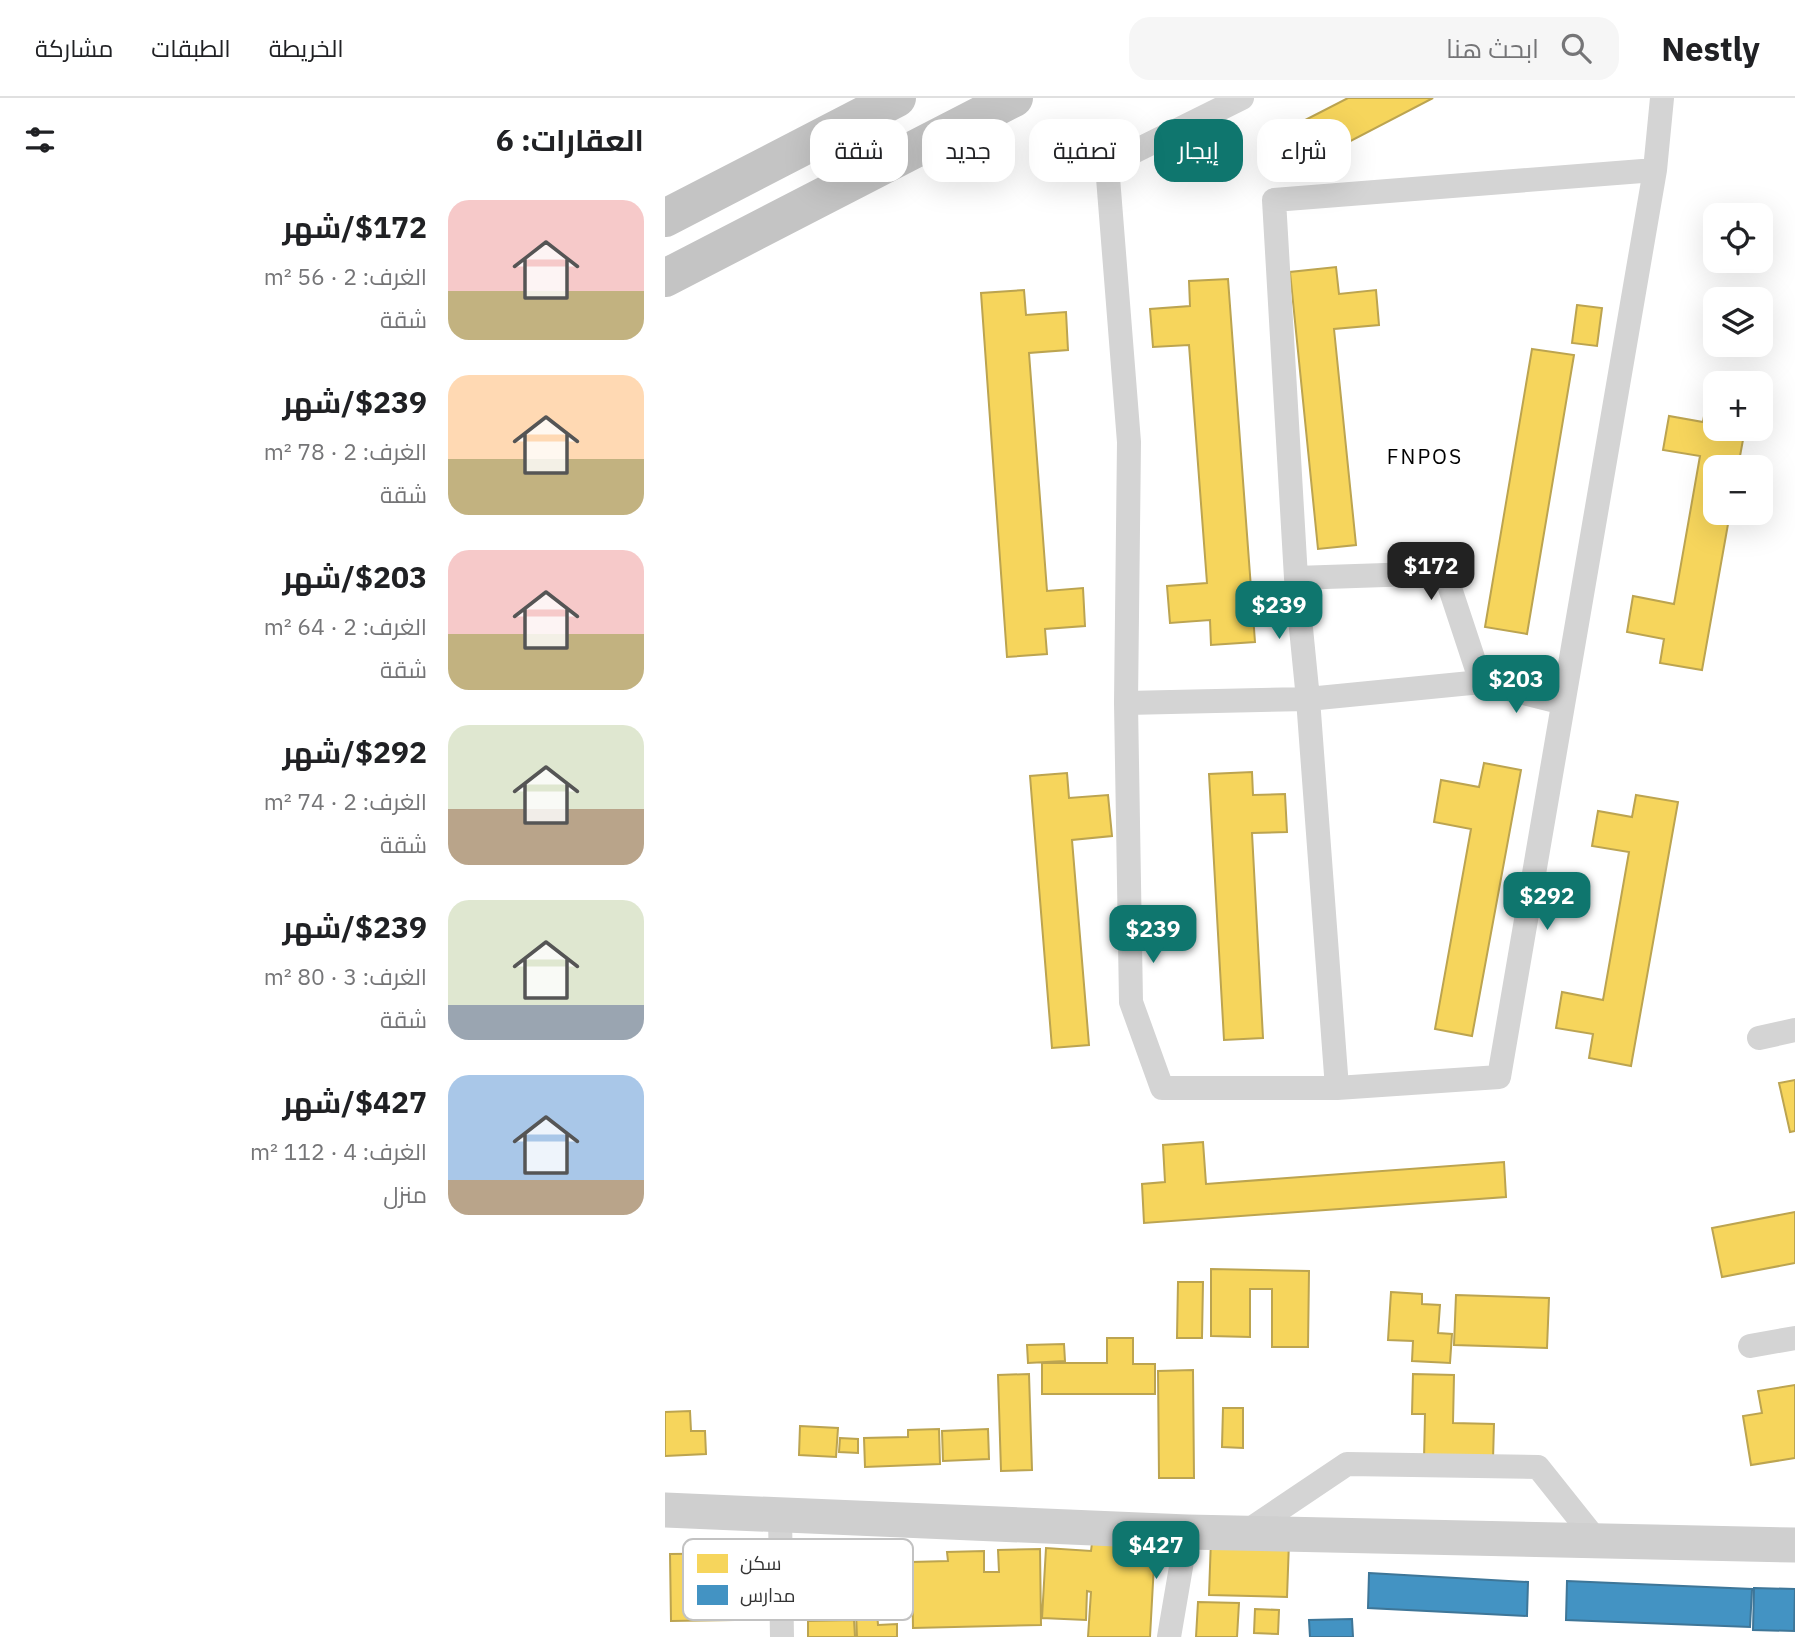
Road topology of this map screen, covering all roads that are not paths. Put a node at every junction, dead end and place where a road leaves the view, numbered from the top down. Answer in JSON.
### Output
{"nodes":[{"id":1,"x":897,"y":98,"type":"edge"},
{"id":2,"x":1014,"y":98,"type":"edge"},
{"id":3,"x":1242,"y":98,"type":"edge"},
{"id":4,"x":1662,"y":98,"type":"edge"},
{"id":5,"x":1655,"y":170,"type":"junction"},
{"id":6,"x":665,"y":218,"type":"edge"},
{"id":7,"x":665,"y":278,"type":"edge"},
{"id":8,"x":1296,"y":578,"type":"junction"},
{"id":9,"x":1481,"y":682,"type":"junction"},
{"id":10,"x":1308,"y":699,"type":"junction"},
{"id":11,"x":1126,"y":703,"type":"junction"},
{"id":12,"x":1563,"y":703,"type":"junction"},
{"id":13,"x":1795,"y":1030,"type":"edge"},
{"id":14,"x":1759,"y":1038,"type":"dead end"},
{"id":15,"x":1337,"y":1088,"type":"junction"},
{"id":16,"x":1795,"y":1338,"type":"edge"},
{"id":17,"x":1750,"y":1346,"type":"dead end"},
{"id":18,"x":665,"y":1510,"type":"edge"},
{"id":19,"x":780,"y":1516,"type":"junction"},
{"id":20,"x":1187,"y":1532,"type":"junction"},
{"id":21,"x":1243,"y":1534,"type":"junction"},
{"id":22,"x":780,"y":1539,"type":"edge"},
{"id":23,"x":1597,"y":1541,"type":"junction"},
{"id":24,"x":1794,"y":1544,"type":"edge"},
{"id":25,"x":1169,"y":1637,"type":"edge"}],
"edges":[{"from":1,"to":6,"type":"highway"},
{"from":2,"to":7,"type":"highway"},
{"from":3,"to":11,"type":"street"},
{"from":4,"to":5,"type":"street"},
{"from":5,"to":8,"type":"street"},
{"from":5,"to":12,"type":"street"},
{"from":8,"to":9,"type":"street"},
{"from":8,"to":10,"type":"street"},
{"from":9,"to":10,"type":"street"},
{"from":9,"to":12,"type":"street"},
{"from":10,"to":11,"type":"street"},
{"from":10,"to":15,"type":"street"},
{"from":11,"to":15,"type":"street"},
{"from":12,"to":15,"type":"street"},
{"from":13,"to":14,"type":"street"},
{"from":16,"to":17,"type":"street"},
{"from":18,"to":19,"type":"street"},
{"from":19,"to":20,"type":"street"},
{"from":19,"to":22,"type":"street"},
{"from":20,"to":21,"type":"street"},
{"from":20,"to":25,"type":"street"},
{"from":21,"to":23,"type":"street"},
{"from":21,"to":23,"type":"street"},
{"from":23,"to":24,"type":"street"}]}
